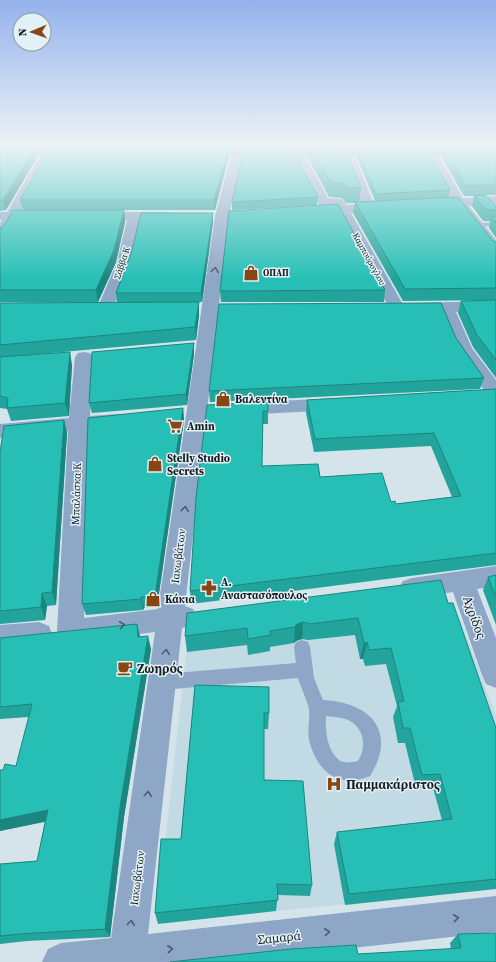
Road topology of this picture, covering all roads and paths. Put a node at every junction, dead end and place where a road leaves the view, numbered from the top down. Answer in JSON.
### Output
{"nodes":[{"id":1,"x":24,"y":189,"type":"edge"},
{"id":2,"x":228,"y":189,"type":"edge"},
{"id":3,"x":317,"y":189,"type":"edge"},
{"id":4,"x":362,"y":189,"type":"edge"},
{"id":5,"x":451,"y":189,"type":"edge"},
{"id":6,"x":459,"y":202,"type":"junction"},
{"id":7,"x":491,"y":203,"type":"edge"},
{"id":8,"x":421,"y":205,"type":"edge"},
{"id":9,"x":399,"y":206,"type":"edge"},
{"id":10,"x":340,"y":207,"type":"junction"},
{"id":11,"x":369,"y":208,"type":"junction"},
{"id":12,"x":302,"y":212,"type":"edge"},
{"id":13,"x":238,"y":215,"type":"edge"},
{"id":14,"x":6,"y":216,"type":"edge"},
{"id":15,"x":50,"y":216,"type":"edge"},
{"id":16,"x":81,"y":216,"type":"edge"},
{"id":17,"x":135,"y":216,"type":"junction"},
{"id":18,"x":183,"y":216,"type":"edge"},
{"id":19,"x":206,"y":216,"type":"edge"},
{"id":20,"x":222,"y":216,"type":"junction"},
{"id":21,"x":496,"y":224,"type":"edge"},
{"id":22,"x":476,"y":225,"type":"junction"},
{"id":23,"x":0,"y":235,"type":"edge"},
{"id":24,"x":496,"y":249,"type":"edge"},
{"id":25,"x":496,"y":306,"type":"edge"},
{"id":26,"x":446,"y":307,"type":"junction"},
{"id":27,"x":105,"y":309,"type":"edge"},
{"id":28,"x":84,"y":357,"type":"dead end"},
{"id":29,"x":496,"y":394,"type":"edge"},
{"id":30,"x":472,"y":397,"type":"edge"},
{"id":31,"x":354,"y":403,"type":"edge"},
{"id":32,"x":203,"y":411,"type":"junction"},
{"id":33,"x":134,"y":418,"type":"edge"},
{"id":34,"x":79,"y":424,"type":"junction"},
{"id":35,"x":0,"y":431,"type":"edge"},
{"id":36,"x":496,"y":576,"type":"edge"},
{"id":37,"x":462,"y":582,"type":"junction"},
{"id":38,"x":391,"y":591,"type":"edge"},
{"id":39,"x":210,"y":614,"type":"edge"},
{"id":40,"x":170,"y":619,"type":"junction"},
{"id":41,"x":70,"y":631,"type":"junction"},
{"id":42,"x":0,"y":638,"type":"edge"},
{"id":43,"x":302,"y":647,"type":"dead end"},
{"id":44,"x":304,"y":670,"type":"junction"},
{"id":45,"x":496,"y":675,"type":"edge"},
{"id":46,"x":162,"y":682,"type":"junction"},
{"id":47,"x":318,"y":708,"type":"dead end"},
{"id":48,"x":496,"y":914,"type":"edge"},
{"id":49,"x":127,"y":958,"type":"edge"},
{"id":50,"x":62,"y":962,"type":"edge"}],
"edges":[{"from":1,"to":14,"type":"street"},
{"from":2,"to":20,"type":"street","name":"Ιακωβάτων"},
{"from":3,"to":10,"type":"street"},
{"from":4,"to":11,"type":"street"},
{"from":5,"to":6,"type":"street"},
{"from":6,"to":7,"type":"street"},
{"from":6,"to":8,"type":"street"},
{"from":6,"to":22,"type":"street"},
{"from":9,"to":11,"type":"street"},
{"from":10,"to":11,"type":"street"},
{"from":10,"to":12,"type":"street"},
{"from":10,"to":26,"type":"street","name":"Καμπούρογλου"},
{"from":13,"to":20,"type":"street"},
{"from":14,"to":15,"type":"street"},
{"from":14,"to":23,"type":"street"},
{"from":16,"to":17,"type":"street"},
{"from":17,"to":18,"type":"street"},
{"from":17,"to":27,"type":"street","name":"Σάββα Κ"},
{"from":19,"to":20,"type":"street"},
{"from":32,"to":20,"type":"street","name":"Ιακωβάτων","one_way":true},
{"from":21,"to":22,"type":"lane"},
{"from":22,"to":24,"type":"street"},
{"from":25,"to":26,"type":"street"},
{"from":26,"to":29,"type":"street"},
{"from":28,"to":34,"type":"street","name":"Μπαλάσκα Κ"},
{"from":29,"to":30,"type":"street"},
{"from":31,"to":32,"type":"street"},
{"from":40,"to":32,"type":"street","name":"Ιακωβάτων","one_way":true},
{"from":33,"to":34,"type":"street"},
{"from":34,"to":35,"type":"street"},
{"from":34,"to":41,"type":"street","name":"Μπαλάσκα Κ"},
{"from":36,"to":37,"type":"street"},
{"from":37,"to":38,"type":"street"},
{"from":37,"to":45,"type":"street","name":"Αχρίδος"},
{"from":39,"to":40,"type":"street"},
{"from":41,"to":40,"type":"street","one_way":true},
{"from":46,"to":40,"type":"street","name":"Ιακωβάτων","one_way":true},
{"from":41,"to":42,"type":"street"},
{"from":43,"to":44,"type":"lane"},
{"from":44,"to":46,"type":"lane"},
{"from":44,"to":47,"type":"lane"},
{"from":49,"to":46,"type":"street","name":"Ιακωβάτων","one_way":true},
{"from":49,"to":48,"type":"street","name":"Σαμαρά","one_way":true},
{"from":49,"to":50,"type":"street","name":"Σαμαρά"}]}
